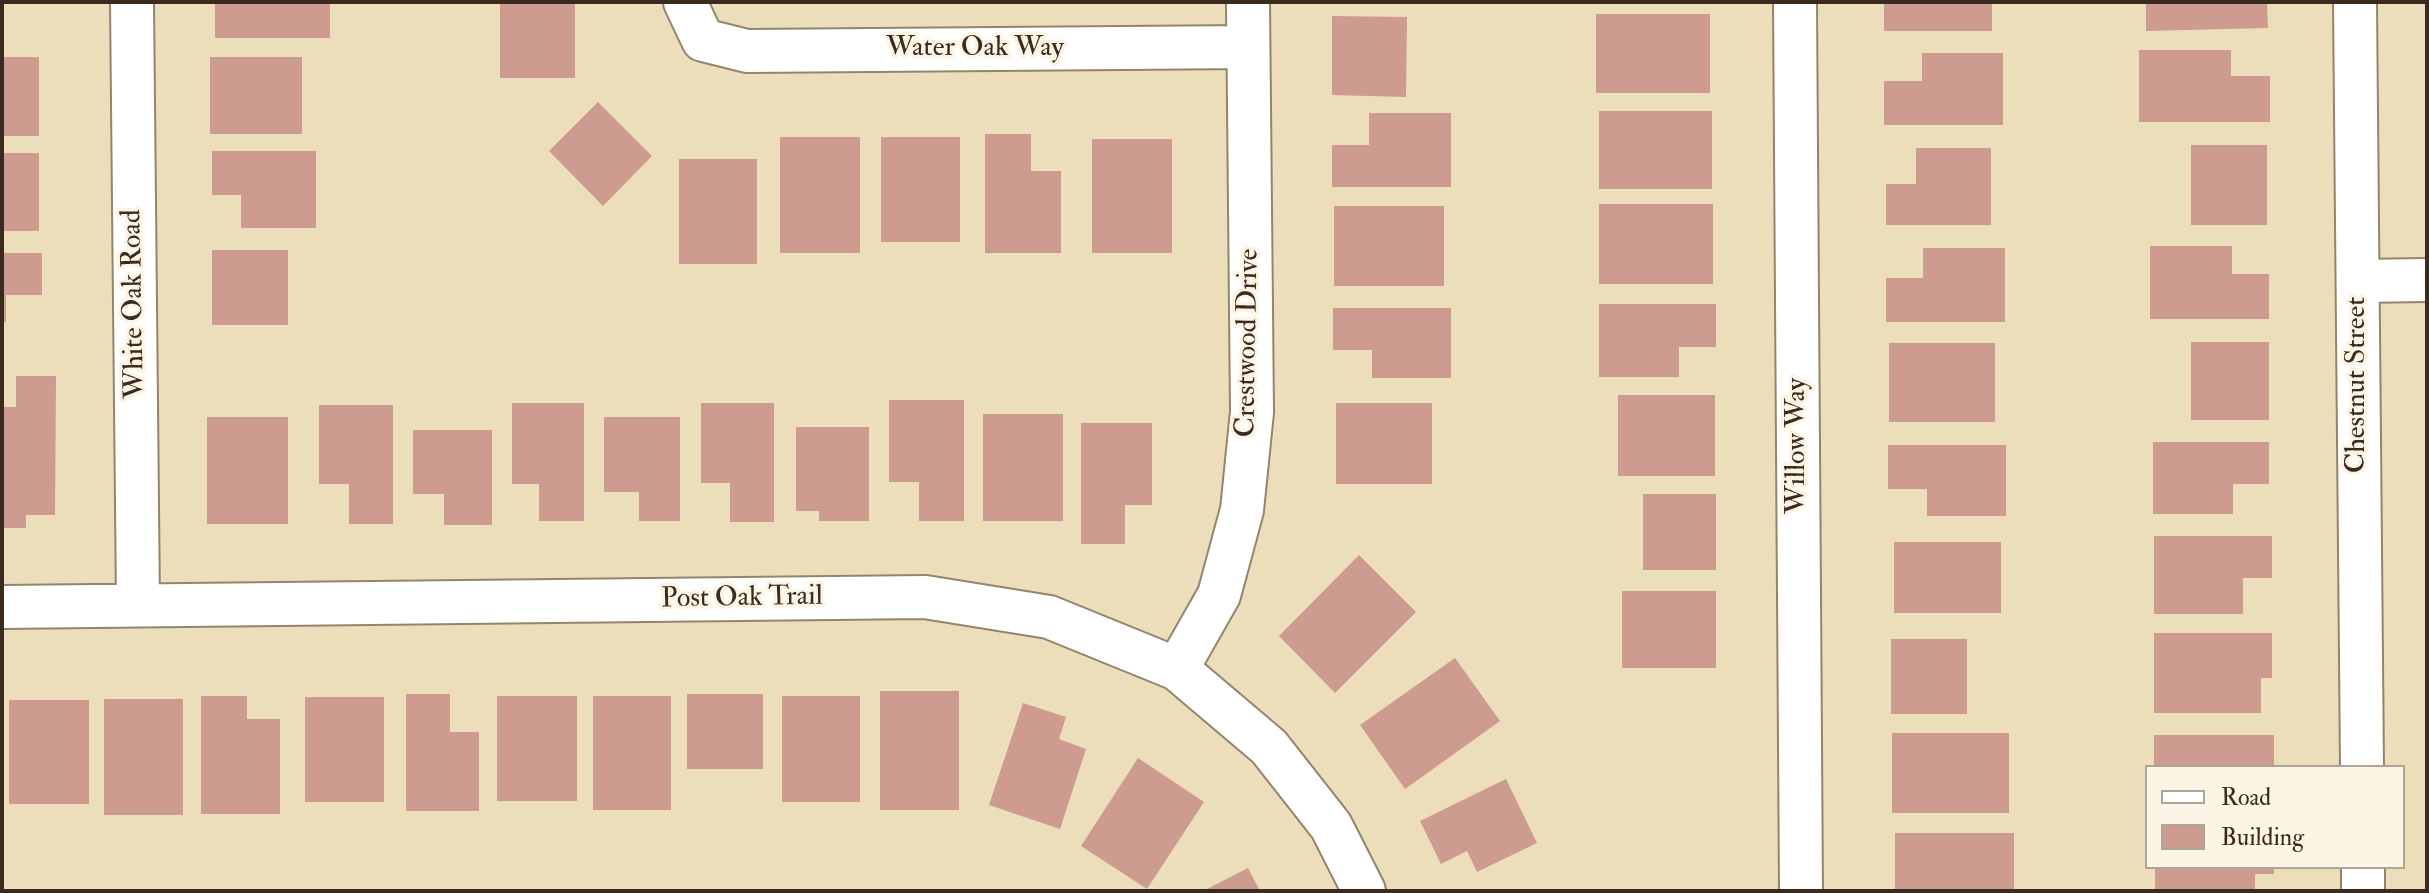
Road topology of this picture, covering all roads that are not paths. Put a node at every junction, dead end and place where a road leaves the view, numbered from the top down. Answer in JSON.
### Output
{"nodes":[{"id":1,"x":132,"y":2,"type":"edge"},
{"id":2,"x":685,"y":2,"type":"edge"},
{"id":3,"x":1248,"y":2,"type":"edge"},
{"id":4,"x":1795,"y":2,"type":"edge"},
{"id":5,"x":2355,"y":2,"type":"edge"},
{"id":6,"x":1248,"y":47,"type":"junction"},
{"id":7,"x":2427,"y":280,"type":"edge"},
{"id":8,"x":2358,"y":281,"type":"junction"},
{"id":9,"x":138,"y":605,"type":"junction"},
{"id":10,"x":2,"y":607,"type":"edge"},
{"id":11,"x":1177,"y":669,"type":"junction"},
{"id":12,"x":2362,"y":765,"type":"edge"},
{"id":13,"x":2363,"y":869,"type":"edge"},
{"id":14,"x":1364,"y":891,"type":"edge"},
{"id":15,"x":1801,"y":891,"type":"edge"},
{"id":16,"x":2363,"y":891,"type":"edge"}],
"edges":[{"from":1,"to":9,"type":"street","name":"White Oak Road"},
{"from":2,"to":6,"type":"street","name":"Water Oak Way"},
{"from":3,"to":6,"type":"street","name":"Crestwood Drive"},
{"from":4,"to":15,"type":"street","name":"Willow Way"},
{"from":5,"to":8,"type":"street","name":"Chestnut Street"},
{"from":6,"to":11,"type":"street","name":"Crestwood Drive"},
{"from":7,"to":8,"type":"street"},
{"from":8,"to":12,"type":"street","name":"Chestnut Street"},
{"from":9,"to":10,"type":"street","name":"Post Oak Trail"},
{"from":9,"to":11,"type":"street","name":"Post Oak Trail"},
{"from":11,"to":14,"type":"street","name":"Post Oak Trail"},
{"from":13,"to":16,"type":"street"}]}
